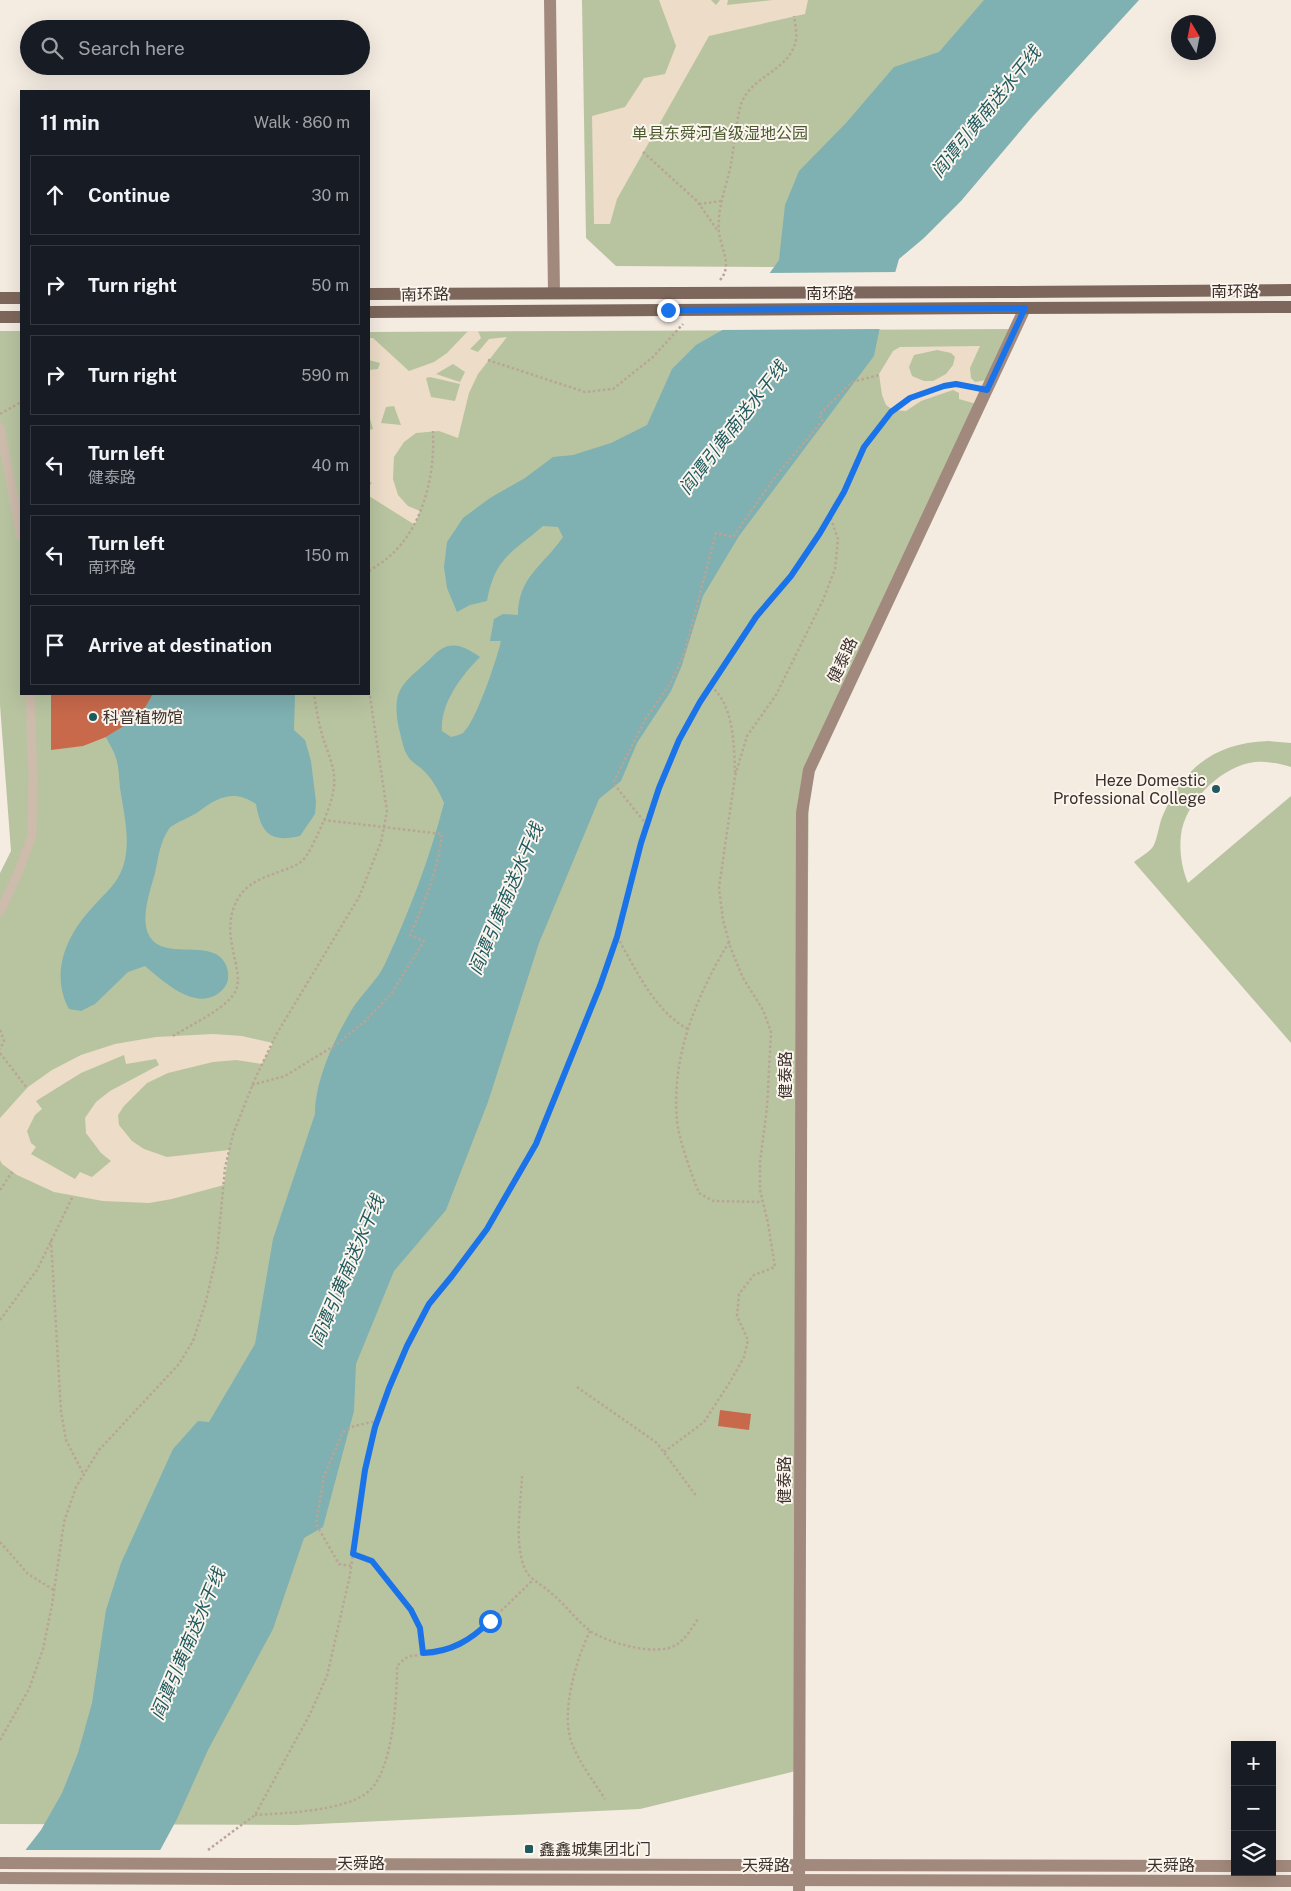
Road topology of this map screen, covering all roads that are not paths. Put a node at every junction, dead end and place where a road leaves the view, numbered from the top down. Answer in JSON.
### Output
{"nodes":[{"id":1,"x":550,"y":0,"type":"edge"},
{"id":2,"x":1291,"y":290,"type":"edge"},
{"id":3,"x":554,"y":293,"type":"junction"},
{"id":4,"x":370,"y":294,"type":"edge"},
{"id":5,"x":0,"y":298,"type":"edge"},
{"id":6,"x":20,"y":298,"type":"edge"},
{"id":7,"x":1291,"y":307,"type":"edge"},
{"id":8,"x":1025,"y":308,"type":"junction"},
{"id":9,"x":370,"y":312,"type":"edge"},
{"id":10,"x":0,"y":317,"type":"edge"},
{"id":11,"x":20,"y":317,"type":"edge"},
{"id":12,"x":0,"y":427,"type":"edge"},
{"id":13,"x":20,"y":532,"type":"edge"},
{"id":14,"x":30,"y":695,"type":"edge"},
{"id":15,"x":0,"y":912,"type":"edge"},
{"id":16,"x":0,"y":1863,"type":"edge"},
{"id":17,"x":800,"y":1866,"type":"junction"},
{"id":18,"x":1231,"y":1866,"type":"edge"},
{"id":19,"x":1276,"y":1866,"type":"edge"},
{"id":20,"x":1291,"y":1866,"type":"edge"},
{"id":21,"x":0,"y":1878,"type":"edge"},
{"id":22,"x":1291,"y":1881,"type":"edge"},
{"id":23,"x":799,"y":1886,"type":"edge"}],
"edges":[{"from":1,"to":3,"type":"street"},
{"from":2,"to":3,"type":"main road","name":"南环路","bridge":true},
{"from":3,"to":4,"type":"main road","name":"南环路"},
{"from":5,"to":6,"type":"main road"},
{"from":7,"to":8,"type":"main road","name":"南环路"},
{"from":8,"to":9,"type":"main road","name":"南环路","bridge":true},
{"from":8,"to":17,"type":"street","name":"健泰路"},
{"from":10,"to":11,"type":"main road"},
{"from":12,"to":13,"type":"lane"},
{"from":14,"to":15,"type":"lane"},
{"from":16,"to":17,"type":"street","name":"天舜路","bridge":true},
{"from":17,"to":18,"type":"street","name":"天舜路"},
{"from":17,"to":23,"type":"street","name":"健泰路"},
{"from":19,"to":20,"type":"street"},
{"from":21,"to":23,"type":"street","name":"天舜路","bridge":true},
{"from":22,"to":23,"type":"street","name":"天舜路"}]}
